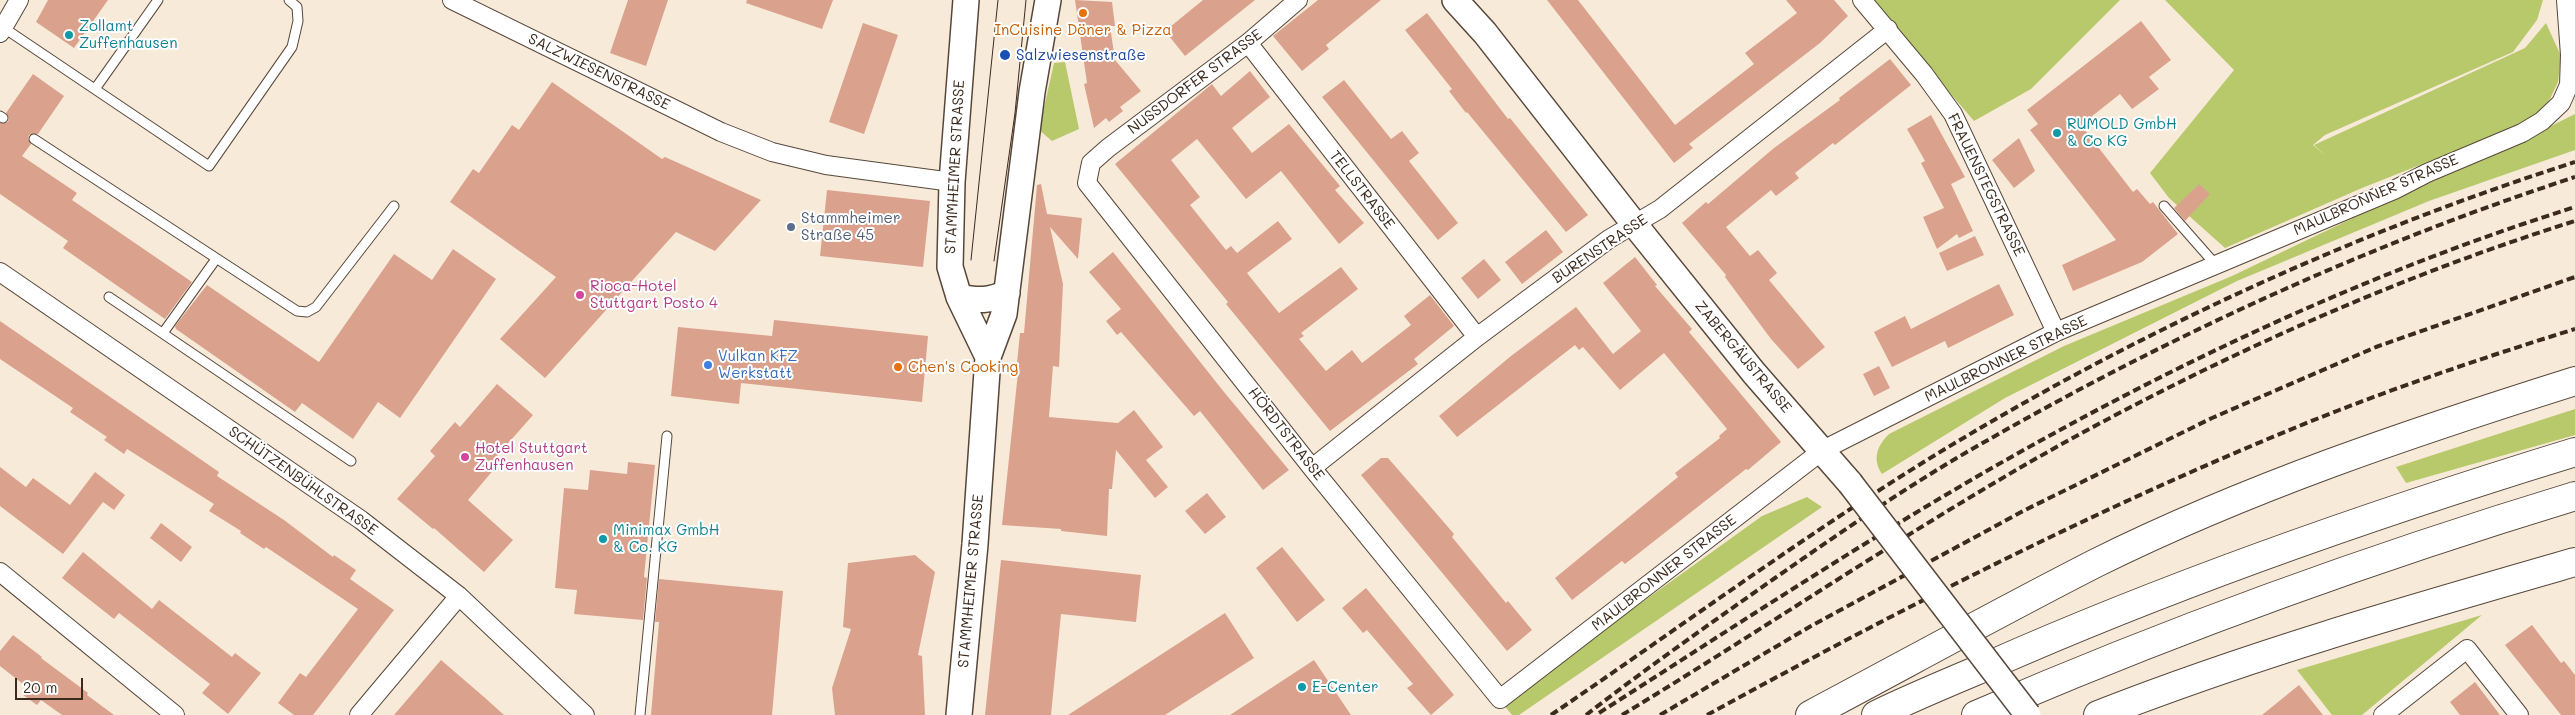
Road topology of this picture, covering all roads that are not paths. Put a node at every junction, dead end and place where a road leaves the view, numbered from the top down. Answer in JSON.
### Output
{"nodes":[{"id":1,"x":19,"y":0,"type":"edge"},
{"id":2,"x":158,"y":0,"type":"edge"},
{"id":3,"x":288,"y":0,"type":"edge"},
{"id":4,"x":452,"y":0,"type":"edge"},
{"id":5,"x":1048,"y":0,"type":"edge"},
{"id":6,"x":1298,"y":0,"type":"edge"},
{"id":7,"x":1456,"y":0,"type":"edge"},
{"id":8,"x":1862,"y":0,"type":"edge"},
{"id":9,"x":2566,"y":0,"type":"edge"},
{"id":10,"x":964,"y":1,"type":"edge"},
{"id":11,"x":1888,"y":29,"type":"junction"},
{"id":12,"x":2,"y":30,"type":"edge"},
{"id":13,"x":1248,"y":43,"type":"junction"},
{"id":14,"x":95,"y":89,"type":"junction"},
{"id":15,"x":34,"y":139,"type":"dead end"},
{"id":16,"x":1091,"y":163,"type":"joint"},
{"id":17,"x":952,"y":182,"type":"junction"},
{"id":18,"x":394,"y":206,"type":"dead end"},
{"id":19,"x":2164,"y":206,"type":"dead end"},
{"id":20,"x":1635,"y":225,"type":"junction"},
{"id":21,"x":216,"y":259,"type":"junction"},
{"id":22,"x":2215,"y":264,"type":"junction"},
{"id":23,"x":0,"y":272,"type":"edge"},
{"id":24,"x":1007,"y":293,"type":"junction"},
{"id":25,"x":109,"y":297,"type":"dead end"},
{"id":26,"x":958,"y":297,"type":"junction"},
{"id":27,"x":2056,"y":332,"type":"junction"},
{"id":28,"x":163,"y":333,"type":"junction"},
{"id":29,"x":1477,"y":337,"type":"junction"},
{"id":30,"x":988,"y":357,"type":"junction"},
{"id":31,"x":2575,"y":381,"type":"edge"},
{"id":32,"x":667,"y":436,"type":"dead end"},
{"id":33,"x":1823,"y":450,"type":"junction"},
{"id":34,"x":2575,"y":452,"type":"edge"},
{"id":35,"x":351,"y":461,"type":"dead end"},
{"id":36,"x":1312,"y":468,"type":"junction"},
{"id":37,"x":2575,"y":496,"type":"edge"},
{"id":38,"x":2575,"y":562,"type":"edge"},
{"id":39,"x":0,"y":572,"type":"edge"},
{"id":40,"x":459,"y":596,"type":"junction"},
{"id":41,"x":1500,"y":700,"type":"joint"},
{"id":42,"x":175,"y":715,"type":"edge"},
{"id":43,"x":359,"y":715,"type":"edge"},
{"id":44,"x":585,"y":715,"type":"edge"},
{"id":45,"x":640,"y":715,"type":"edge"},
{"id":46,"x":959,"y":715,"type":"edge"},
{"id":47,"x":1810,"y":715,"type":"edge"},
{"id":48,"x":1876,"y":715,"type":"edge"},
{"id":49,"x":1976,"y":715,"type":"edge"},
{"id":50,"x":2028,"y":715,"type":"edge"},
{"id":51,"x":2098,"y":715,"type":"edge"},
{"id":52,"x":2383,"y":715,"type":"edge"},
{"id":53,"x":2519,"y":715,"type":"edge"}],
"edges":[{"from":1,"to":12,"type":"street"},
{"from":2,"to":14,"type":"lane"},
{"from":3,"to":14,"type":"lane"},
{"from":4,"to":17,"type":"street","name":"SALZWIESENSTRASSE"},
{"from":5,"to":24,"type":"street","name":"STAMMHEIMER STRASSE"},
{"from":6,"to":13,"type":"street","name":"NUSSDORFER STRASSE"},
{"from":7,"to":20,"type":"street","name":"ZABERGÄUSTRASSE"},
{"from":8,"to":11,"type":"street","name":"FRAUENSTEGSTRASSE"},
{"from":9,"to":22,"type":"street","name":"MAULBRONNER STRASSE"},
{"from":10,"to":17,"type":"street","name":"STAMMHEIMER STRASSE"},
{"from":11,"to":20,"type":"street","name":"BURENSTRASSE"},
{"from":11,"to":27,"type":"street","name":"FRAUENSTEGSTRASSE"},
{"from":12,"to":14,"type":"lane"},
{"from":13,"to":16,"type":"street","name":"NUSSDORFER STRASSE"},
{"from":13,"to":29,"type":"street","name":"TELLSTRASSE"},
{"from":15,"to":21,"type":"lane"},
{"from":16,"to":36,"type":"street","name":"HÖRDTSTRASSE"},
{"from":17,"to":26,"type":"street","name":"STAMMHEIMER STRASSE"},
{"from":18,"to":21,"type":"lane"},
{"from":19,"to":22,"type":"lane"},
{"from":20,"to":29,"type":"street","name":"BURENSTRASSE"},
{"from":20,"to":33,"type":"street","name":"ZABERGÄUSTRASSE"},
{"from":21,"to":28,"type":"lane"},
{"from":22,"to":27,"type":"street","name":"MAULBRONNER STRASSE"},
{"from":23,"to":40,"type":"street","name":"SCHÜTZENBÜHLSTRASSE"},
{"from":24,"to":26,"type":"street"},
{"from":24,"to":30,"type":"street","name":"STAMMHEIMER STRASSE"},
{"from":25,"to":28,"type":"lane"},
{"from":26,"to":30,"type":"street","name":"STAMMHEIMER STRASSE"},
{"from":27,"to":33,"type":"street","name":"MAULBRONNER STRASSE"},
{"from":28,"to":35,"type":"lane"},
{"from":29,"to":36,"type":"street","name":"BURENSTRASSE"},
{"from":30,"to":46,"type":"street","name":"STAMMHEIMER STRASSE"},
{"from":31,"to":47,"type":"highway"},
{"from":32,"to":45,"type":"lane"},
{"from":33,"to":41,"type":"street","name":"MAULBRONNER STRASSE"},
{"from":33,"to":50,"type":"street","name":"ZABERGÄUSTRASSE","bridge":true},
{"from":34,"to":48,"type":"highway"},
{"from":36,"to":41,"type":"street","name":"HÖRDTSTRASSE"},
{"from":37,"to":49,"type":"highway"},
{"from":38,"to":51,"type":"highway"},
{"from":39,"to":42,"type":"street"},
{"from":40,"to":43,"type":"street"},
{"from":40,"to":44,"type":"street","name":"SCHÜTZENBÜHLSTRASSE"},
{"from":52,"to":53,"type":"street"}]}
